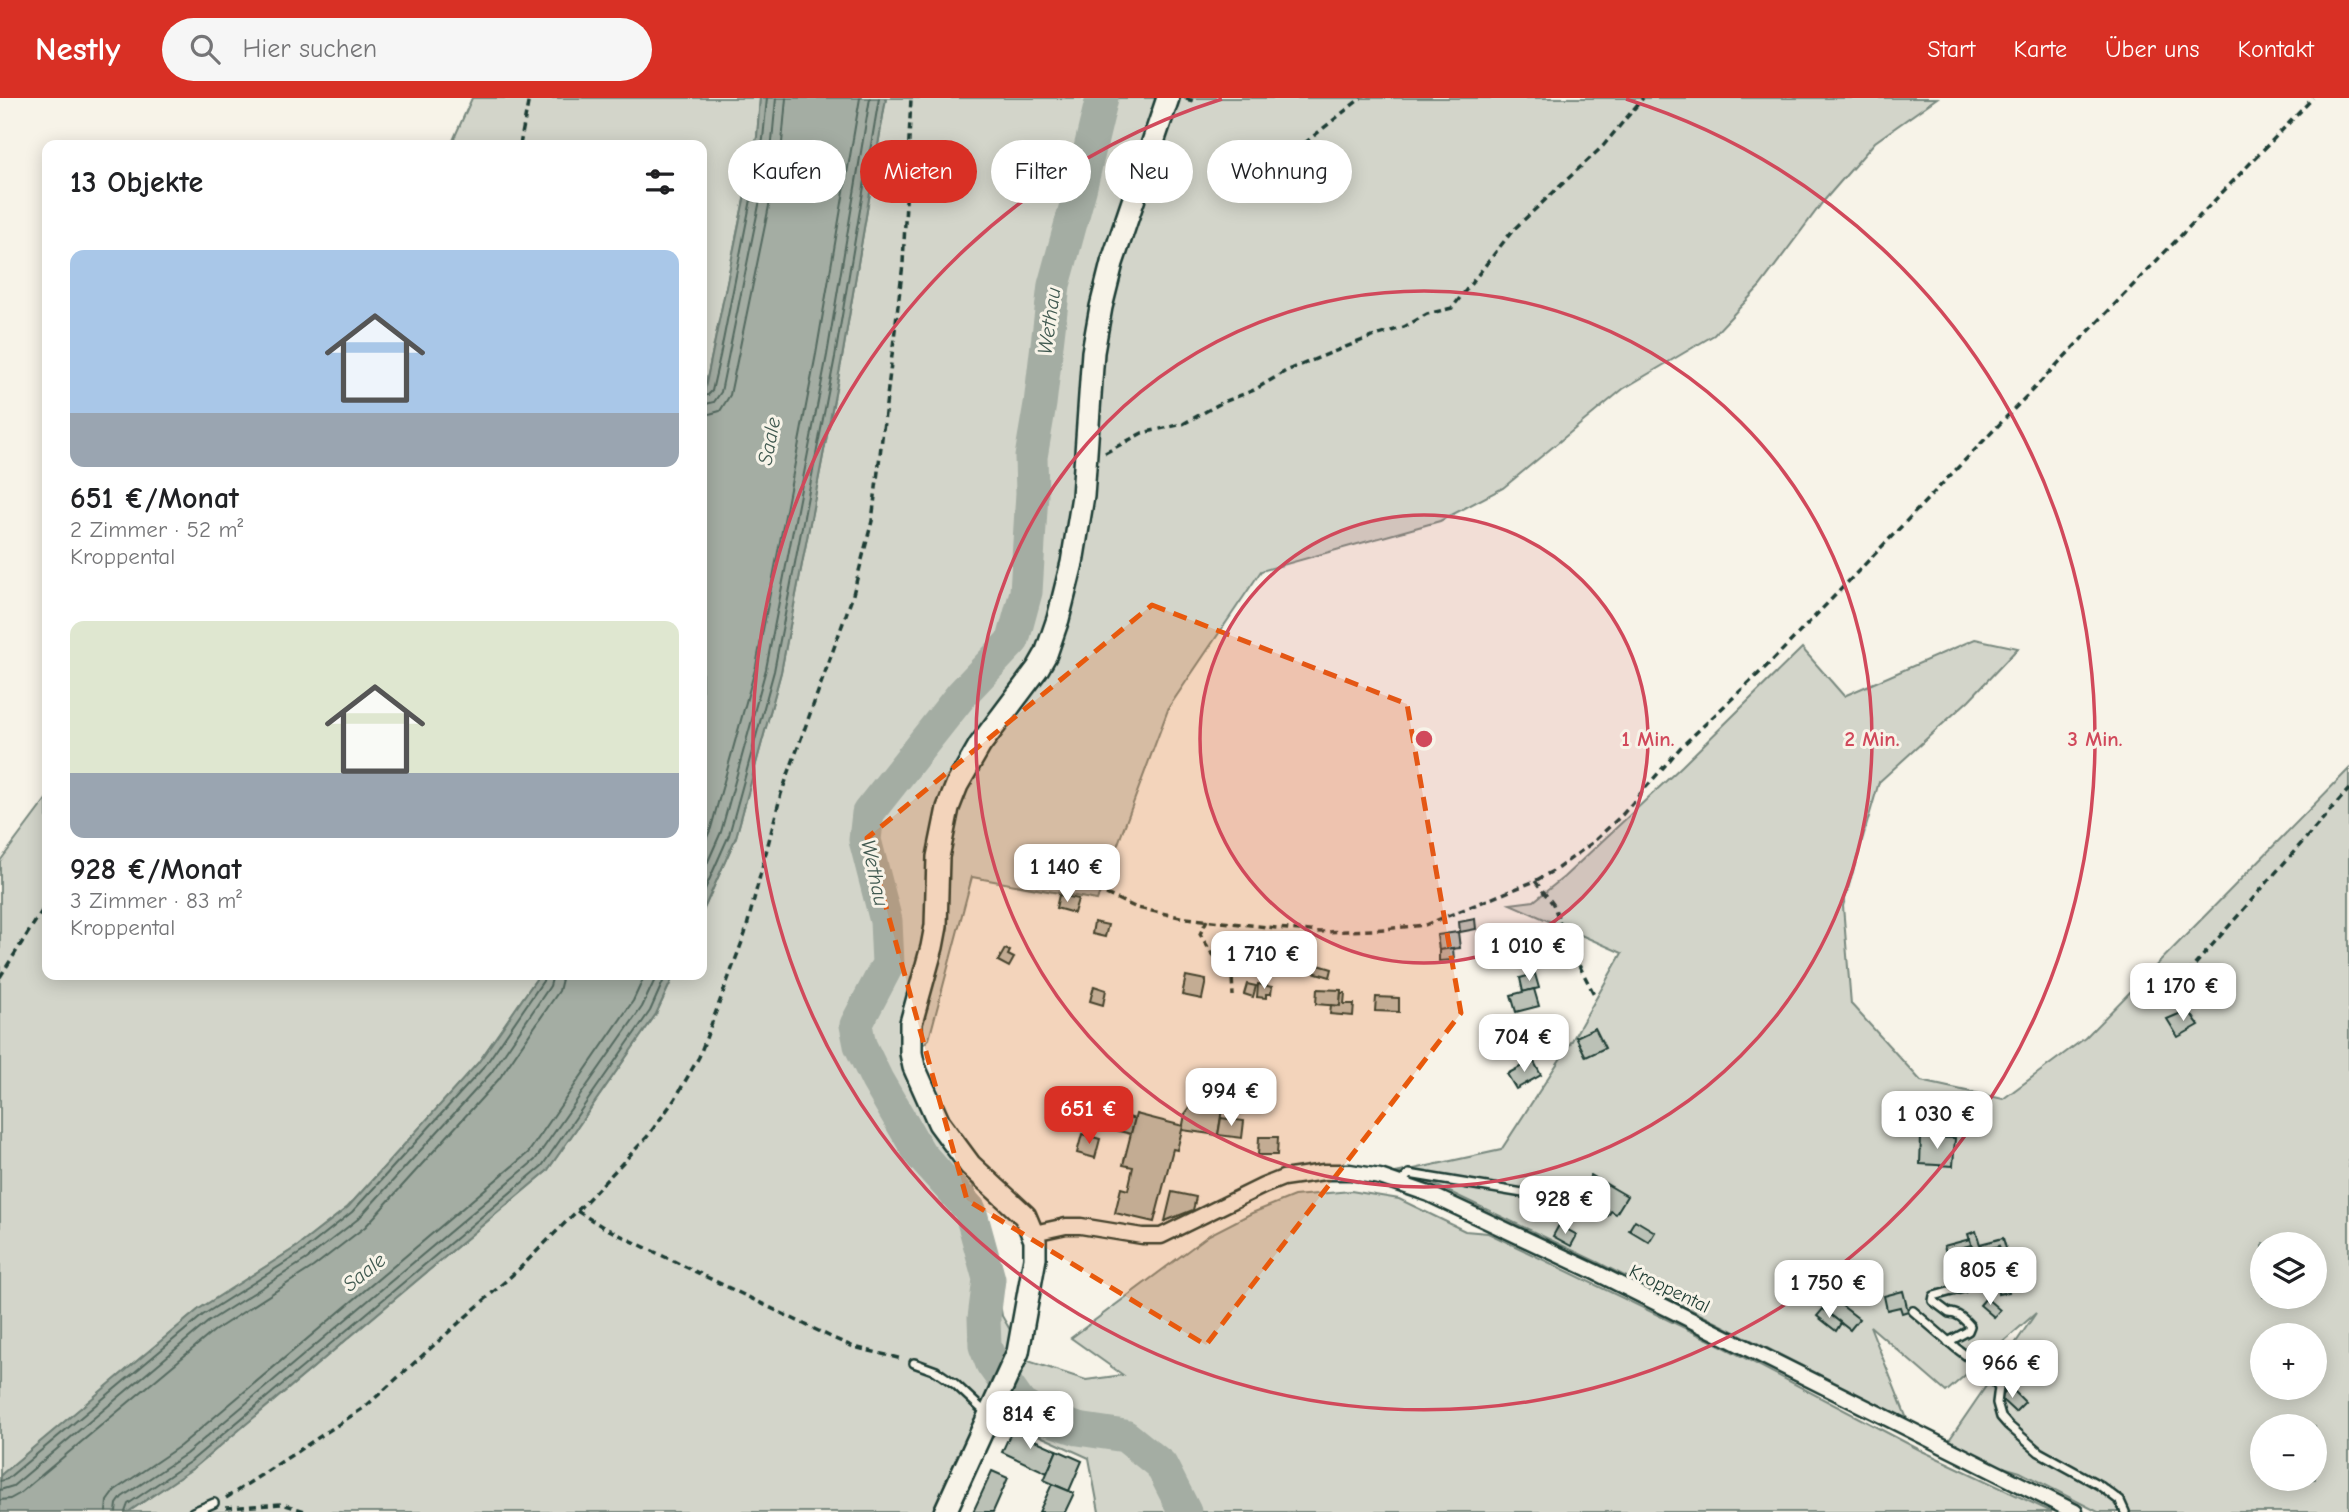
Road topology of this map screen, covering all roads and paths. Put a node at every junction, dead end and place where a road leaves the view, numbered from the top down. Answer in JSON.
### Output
{"nodes":[{"id":1,"x":529,"y":98,"type":"edge"},
{"id":2,"x":911,"y":98,"type":"edge"},
{"id":3,"x":1168,"y":98,"type":"edge"},
{"id":4,"x":1362,"y":98,"type":"edge"},
{"id":5,"x":1643,"y":98,"type":"edge"},
{"id":6,"x":2313,"y":98,"type":"edge"},
{"id":7,"x":521,"y":140,"type":"edge"},
{"id":8,"x":1309,"y":140,"type":"edge"},
{"id":9,"x":1086,"y":460,"type":"junction"},
{"id":10,"x":2349,"y":789,"type":"edge"},
{"id":11,"x":1535,"y":881,"type":"junction"},
{"id":12,"x":1106,"y":894,"type":"dead end"},
{"id":13,"x":42,"y":911,"type":"edge"},
{"id":14,"x":1207,"y":920,"type":"junction"},
{"id":15,"x":0,"y":977,"type":"edge"},
{"id":16,"x":2179,"y":983,"type":"dead end"},
{"id":17,"x":1233,"y":996,"type":"dead end"},
{"id":18,"x":1595,"y":996,"type":"dead end"},
{"id":19,"x":1402,"y":1184,"type":"junction"},
{"id":20,"x":1579,"y":1202,"type":"dead end"},
{"id":21,"x":577,"y":1212,"type":"junction"},
{"id":22,"x":1034,"y":1233,"type":"junction"},
{"id":23,"x":1963,"y":1288,"type":"dead end"},
{"id":24,"x":1913,"y":1311,"type":"dead end"},
{"id":25,"x":1948,"y":1342,"type":"junction"},
{"id":26,"x":914,"y":1363,"type":"joint"},
{"id":27,"x":993,"y":1409,"type":"junction"},
{"id":28,"x":214,"y":1503,"type":"junction"},
{"id":29,"x":193,"y":1512,"type":"edge"},
{"id":30,"x":308,"y":1512,"type":"edge"},
{"id":31,"x":945,"y":1512,"type":"edge"},
{"id":32,"x":2076,"y":1512,"type":"edge"},
{"id":33,"x":2125,"y":1512,"type":"edge"}],
"edges":[{"from":1,"to":7,"type":"path"},
{"from":2,"to":21,"type":"path"},
{"from":3,"to":9,"type":"main road"},
{"from":4,"to":8,"type":"path"},
{"from":5,"to":9,"type":"path"},
{"from":6,"to":11,"type":"path"},
{"from":9,"to":22,"type":"main road"},
{"from":10,"to":16,"type":"path"},
{"from":11,"to":14,"type":"path"},
{"from":11,"to":18,"type":"path"},
{"from":12,"to":14,"type":"path"},
{"from":13,"to":15,"type":"path"},
{"from":14,"to":17,"type":"path"},
{"from":19,"to":20,"type":"lane"},
{"from":19,"to":22,"type":"street","name":"Kroppental"},
{"from":19,"to":32,"type":"street","name":"Kroppental"},
{"from":21,"to":26,"type":"path"},
{"from":21,"to":28,"type":"path"},
{"from":22,"to":27,"type":"main road"},
{"from":23,"to":25,"type":"lane"},
{"from":24,"to":25,"type":"lane"},
{"from":25,"to":33,"type":"lane"},
{"from":26,"to":27,"type":"lane"},
{"from":27,"to":31,"type":"main road"},
{"from":28,"to":29,"type":"lane"},
{"from":28,"to":30,"type":"path"}]}
